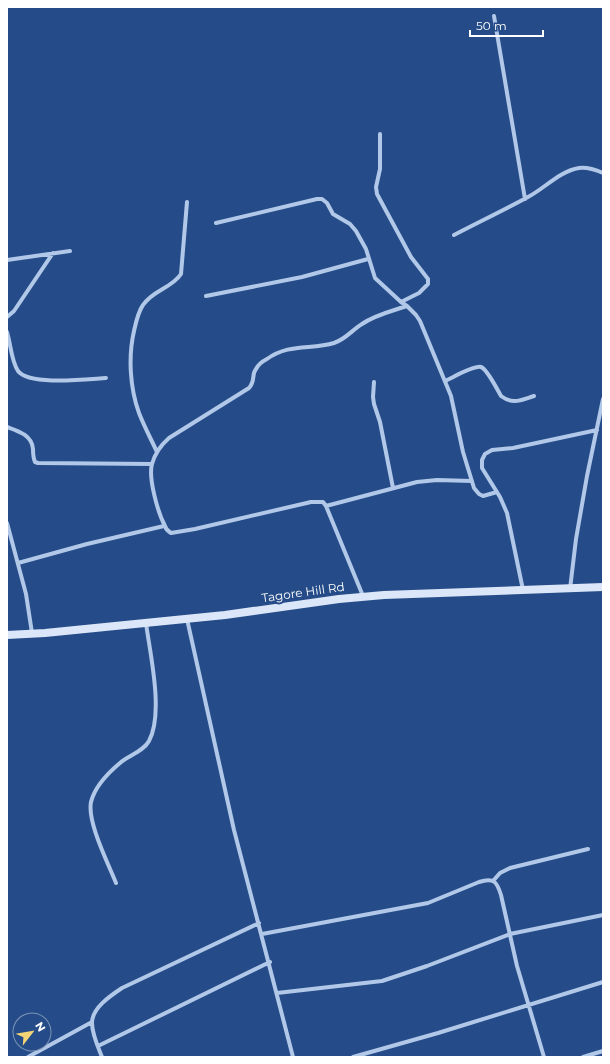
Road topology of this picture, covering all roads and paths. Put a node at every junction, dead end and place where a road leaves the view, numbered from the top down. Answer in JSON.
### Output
{"nodes":[{"id":1,"x":494,"y":16,"type":"dead end"},
{"id":2,"x":380,"y":134,"type":"dead end"},
{"id":3,"x":603,"y":173,"type":"edge"},
{"id":4,"x":525,"y":199,"type":"junction"},
{"id":5,"x":187,"y":202,"type":"dead end"},
{"id":6,"x":216,"y":223,"type":"dead end"},
{"id":7,"x":454,"y":235,"type":"dead end"},
{"id":8,"x":70,"y":251,"type":"dead end"},
{"id":9,"x":53,"y":253,"type":"junction"},
{"id":10,"x":368,"y":259,"type":"junction"},
{"id":11,"x":7,"y":260,"type":"edge"},
{"id":12,"x":206,"y":296,"type":"dead end"},
{"id":13,"x":400,"y":302,"type":"junction"},
{"id":14,"x":407,"y":306,"type":"junction"},
{"id":15,"x":7,"y":317,"type":"edge"},
{"id":16,"x":7,"y":332,"type":"edge"},
{"id":17,"x":106,"y":378,"type":"dead end"},
{"id":18,"x":445,"y":381,"type":"junction"},
{"id":19,"x":374,"y":382,"type":"dead end"},
{"id":20,"x":534,"y":396,"type":"dead end"},
{"id":21,"x":603,"y":398,"type":"edge"},
{"id":22,"x":602,"y":404,"type":"edge"},
{"id":23,"x":7,"y":427,"type":"edge"},
{"id":24,"x":597,"y":430,"type":"junction"},
{"id":25,"x":157,"y":452,"type":"junction"},
{"id":26,"x":152,"y":464,"type":"junction"},
{"id":27,"x":472,"y":481,"type":"junction"},
{"id":28,"x":393,"y":488,"type":"junction"},
{"id":29,"x":497,"y":492,"type":"junction"},
{"id":30,"x":326,"y":506,"type":"junction"},
{"id":31,"x":7,"y":523,"type":"edge"},
{"id":32,"x":164,"y":526,"type":"junction"},
{"id":33,"x":18,"y":563,"type":"junction"},
{"id":34,"x":603,"y":587,"type":"edge"},
{"id":35,"x":570,"y":589,"type":"junction"},
{"id":36,"x":523,"y":590,"type":"junction"},
{"id":37,"x":363,"y":596,"type":"junction"},
{"id":38,"x":187,"y":619,"type":"junction"},
{"id":39,"x":146,"y":623,"type":"junction"},
{"id":40,"x":32,"y":634,"type":"junction"},
{"id":41,"x":7,"y":635,"type":"edge"},
{"id":42,"x":588,"y":849,"type":"dead end"},
{"id":43,"x":493,"y":881,"type":"junction"},
{"id":44,"x":116,"y":883,"type":"dead end"},
{"id":45,"x":603,"y":915,"type":"edge"},
{"id":46,"x":259,"y":924,"type":"junction"},
{"id":47,"x":262,"y":934,"type":"junction"},
{"id":48,"x":510,"y":934,"type":"junction"},
{"id":49,"x":270,"y":962,"type":"junction"},
{"id":50,"x":603,"y":982,"type":"edge"},
{"id":51,"x":277,"y":993,"type":"junction"},
{"id":52,"x":528,"y":1005,"type":"junction"},
{"id":53,"x":92,"y":1022,"type":"junction"},
{"id":54,"x":98,"y":1046,"type":"junction"},
{"id":55,"x":603,"y":1051,"type":"edge"},
{"id":56,"x":28,"y":1057,"type":"edge"},
{"id":57,"x":102,"y":1057,"type":"edge"},
{"id":58,"x":293,"y":1057,"type":"edge"},
{"id":59,"x":354,"y":1057,"type":"edge"},
{"id":60,"x":544,"y":1057,"type":"edge"},
{"id":61,"x":583,"y":1057,"type":"edge"}],
"edges":[{"from":1,"to":4,"type":"street"},
{"from":2,"to":13,"type":"street"},
{"from":3,"to":4,"type":"street"},
{"from":4,"to":7,"type":"street"},
{"from":5,"to":25,"type":"street"},
{"from":6,"to":10,"type":"street"},
{"from":8,"to":9,"type":"street"},
{"from":9,"to":11,"type":"street"},
{"from":9,"to":15,"type":"street"},
{"from":10,"to":12,"type":"street"},
{"from":10,"to":13,"type":"street"},
{"from":13,"to":14,"type":"street"},
{"from":14,"to":18,"type":"street"},
{"from":14,"to":25,"type":"street"},
{"from":16,"to":17,"type":"street"},
{"from":18,"to":20,"type":"street"},
{"from":18,"to":27,"type":"street"},
{"from":19,"to":28,"type":"street"},
{"from":21,"to":22,"type":"street"},
{"from":22,"to":24,"type":"street"},
{"from":23,"to":26,"type":"street"},
{"from":24,"to":29,"type":"street"},
{"from":24,"to":35,"type":"street"},
{"from":25,"to":26,"type":"street"},
{"from":26,"to":32,"type":"street"},
{"from":27,"to":28,"type":"street"},
{"from":27,"to":29,"type":"street"},
{"from":28,"to":30,"type":"street"},
{"from":29,"to":36,"type":"street"},
{"from":30,"to":32,"type":"street"},
{"from":30,"to":37,"type":"street"},
{"from":31,"to":33,"type":"street"},
{"from":32,"to":33,"type":"street"},
{"from":33,"to":40,"type":"street"},
{"from":34,"to":35,"type":"main road","name":"Tagore Hill Rd"},
{"from":35,"to":36,"type":"main road","name":"Tagore Hill Rd"},
{"from":36,"to":37,"type":"main road","name":"Tagore Hill Rd"},
{"from":37,"to":38,"type":"main road","name":"Tagore Hill Rd"},
{"from":38,"to":39,"type":"main road","name":"Tagore Hill Rd"},
{"from":38,"to":46,"type":"street"},
{"from":39,"to":40,"type":"main road","name":"Tagore Hill Rd"},
{"from":39,"to":44,"type":"street"},
{"from":40,"to":41,"type":"main road","name":"Tagore Hill Rd"},
{"from":42,"to":43,"type":"street"},
{"from":43,"to":47,"type":"street"},
{"from":43,"to":48,"type":"street"},
{"from":45,"to":48,"type":"street"},
{"from":46,"to":47,"type":"street"},
{"from":46,"to":53,"type":"street"},
{"from":47,"to":49,"type":"street"},
{"from":48,"to":51,"type":"street"},
{"from":48,"to":52,"type":"street"},
{"from":49,"to":51,"type":"street"},
{"from":49,"to":54,"type":"street"},
{"from":50,"to":52,"type":"street"},
{"from":51,"to":58,"type":"street"},
{"from":52,"to":59,"type":"street"},
{"from":52,"to":60,"type":"street"},
{"from":53,"to":54,"type":"street"},
{"from":53,"to":56,"type":"street"},
{"from":54,"to":57,"type":"street"},
{"from":55,"to":61,"type":"street"}]}
